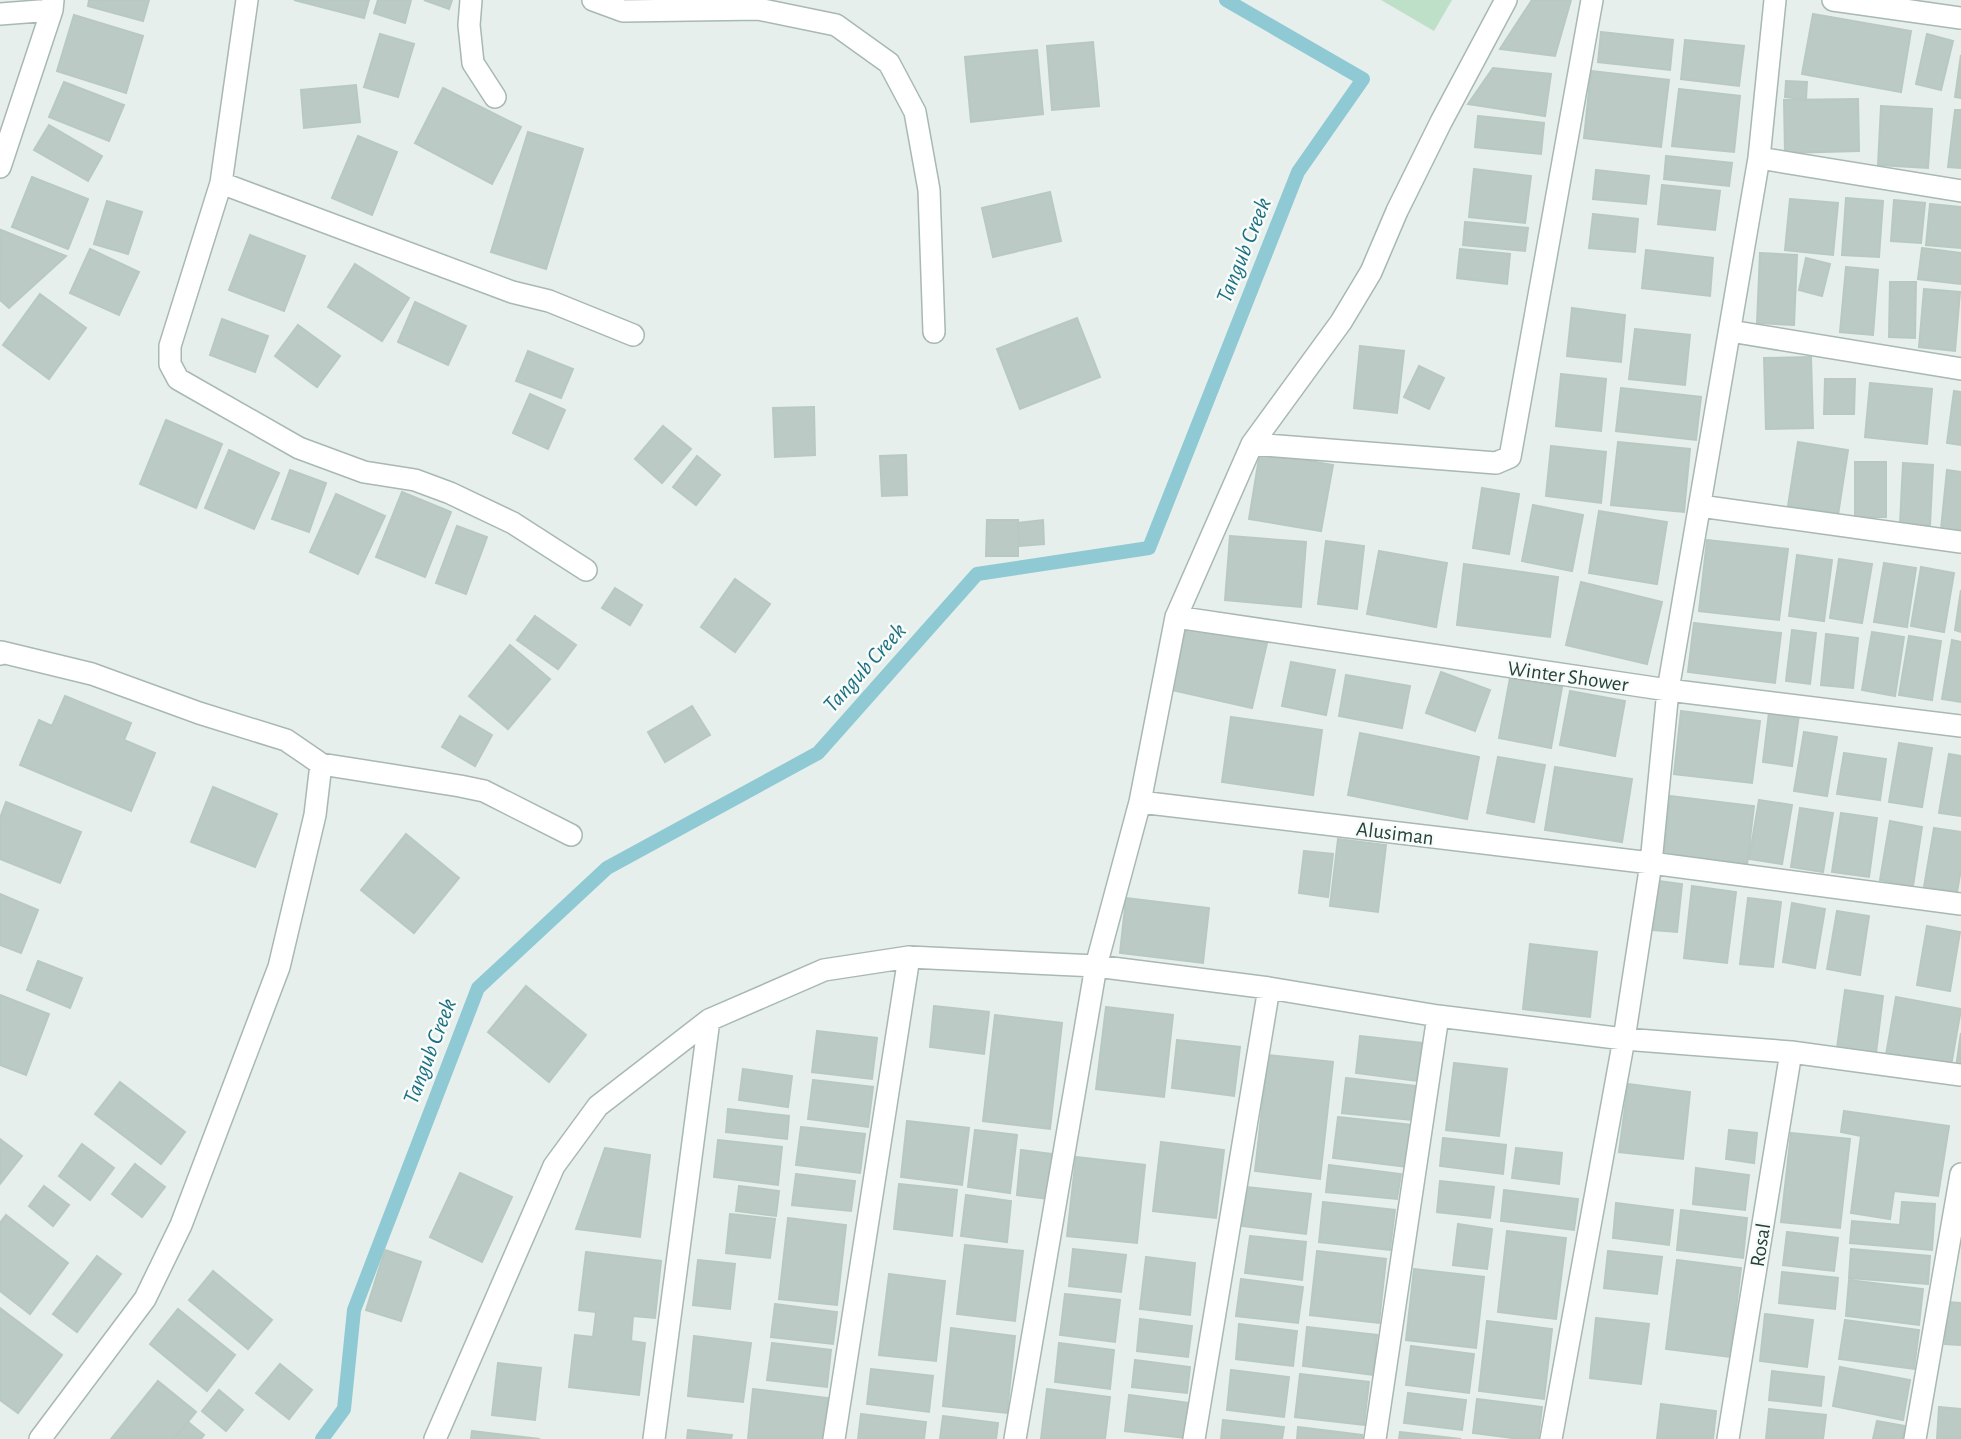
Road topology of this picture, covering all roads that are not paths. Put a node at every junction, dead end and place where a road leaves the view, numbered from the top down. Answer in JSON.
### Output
{"nodes":[{"id":1,"x":247,"y":0,"type":"edge"},
{"id":2,"x":471,"y":0,"type":"edge"},
{"id":3,"x":593,"y":0,"type":"edge"},
{"id":4,"x":1506,"y":0,"type":"edge"},
{"id":5,"x":1592,"y":0,"type":"edge"},
{"id":6,"x":1775,"y":0,"type":"edge"},
{"id":7,"x":1833,"y":0,"type":"edge"},
{"id":8,"x":53,"y":5,"type":"edge"},
{"id":9,"x":0,"y":14,"type":"edge"},
{"id":10,"x":1961,"y":18,"type":"edge"},
{"id":11,"x":495,"y":97,"type":"dead end"},
{"id":12,"x":1759,"y":158,"type":"junction"},
{"id":13,"x":0,"y":167,"type":"edge"},
{"id":14,"x":220,"y":183,"type":"junction"},
{"id":15,"x":1961,"y":191,"type":"edge"},
{"id":16,"x":1730,"y":331,"type":"junction"},
{"id":17,"x":934,"y":332,"type":"dead end"},
{"id":18,"x":633,"y":335,"type":"dead end"},
{"id":19,"x":1961,"y":369,"type":"edge"},
{"id":20,"x":1252,"y":444,"type":"junction"},
{"id":21,"x":1700,"y":506,"type":"junction"},
{"id":22,"x":1961,"y":542,"type":"edge"},
{"id":23,"x":586,"y":570,"type":"dead end"},
{"id":24,"x":1176,"y":617,"type":"junction"},
{"id":25,"x":0,"y":653,"type":"edge"},
{"id":26,"x":1668,"y":690,"type":"junction"},
{"id":27,"x":1961,"y":726,"type":"edge"},
{"id":28,"x":321,"y":764,"type":"junction"},
{"id":29,"x":1140,"y":803,"type":"junction"},
{"id":30,"x":571,"y":835,"type":"dead end"},
{"id":31,"x":1651,"y":863,"type":"junction"},
{"id":32,"x":1961,"y":904,"type":"edge"},
{"id":33,"x":909,"y":957,"type":"junction"},
{"id":34,"x":1096,"y":966,"type":"junction"},
{"id":35,"x":1269,"y":988,"type":"junction"},
{"id":36,"x":1438,"y":1016,"type":"junction"},
{"id":37,"x":709,"y":1020,"type":"junction"},
{"id":38,"x":1623,"y":1039,"type":"junction"},
{"id":39,"x":1791,"y":1052,"type":"junction"},
{"id":40,"x":1961,"y":1075,"type":"edge"},
{"id":41,"x":1961,"y":1174,"type":"edge"},
{"id":42,"x":40,"y":1439,"type":"edge"},
{"id":43,"x":435,"y":1439,"type":"edge"},
{"id":44,"x":654,"y":1439,"type":"edge"},
{"id":45,"x":834,"y":1439,"type":"edge"},
{"id":46,"x":1015,"y":1439,"type":"edge"},
{"id":47,"x":1194,"y":1439,"type":"edge"},
{"id":48,"x":1374,"y":1439,"type":"edge"},
{"id":49,"x":1551,"y":1439,"type":"edge"},
{"id":50,"x":1728,"y":1439,"type":"edge"},
{"id":51,"x":1915,"y":1439,"type":"edge"}],
"edges":[{"from":1,"to":14,"type":"street"},
{"from":2,"to":11,"type":"street"},
{"from":3,"to":17,"type":"street"},
{"from":4,"to":20,"type":"street"},
{"from":5,"to":20,"type":"street"},
{"from":6,"to":12,"type":"street"},
{"from":7,"to":10,"type":"street"},
{"from":8,"to":9,"type":"street"},
{"from":8,"to":13,"type":"street"},
{"from":12,"to":15,"type":"street"},
{"from":12,"to":16,"type":"street"},
{"from":14,"to":18,"type":"street"},
{"from":14,"to":23,"type":"street"},
{"from":16,"to":19,"type":"street"},
{"from":16,"to":21,"type":"street"},
{"from":20,"to":24,"type":"street"},
{"from":21,"to":22,"type":"street"},
{"from":21,"to":26,"type":"street"},
{"from":24,"to":26,"type":"street","name":"Winter Shower"},
{"from":24,"to":29,"type":"street"},
{"from":25,"to":28,"type":"street"},
{"from":26,"to":27,"type":"street","name":"Winter Shower"},
{"from":26,"to":31,"type":"street"},
{"from":28,"to":30,"type":"street"},
{"from":28,"to":42,"type":"street"},
{"from":29,"to":31,"type":"street","name":"Alusiman"},
{"from":29,"to":34,"type":"street"},
{"from":31,"to":32,"type":"street","name":"Alusiman"},
{"from":31,"to":38,"type":"street"},
{"from":33,"to":34,"type":"street"},
{"from":33,"to":37,"type":"street"},
{"from":33,"to":45,"type":"street"},
{"from":34,"to":35,"type":"street"},
{"from":34,"to":46,"type":"street"},
{"from":35,"to":36,"type":"street"},
{"from":35,"to":47,"type":"street"},
{"from":36,"to":38,"type":"street"},
{"from":36,"to":48,"type":"street"},
{"from":37,"to":43,"type":"street"},
{"from":37,"to":44,"type":"street"},
{"from":38,"to":39,"type":"street"},
{"from":38,"to":49,"type":"street"},
{"from":39,"to":40,"type":"street"},
{"from":39,"to":50,"type":"street","name":"Rosal"},
{"from":41,"to":51,"type":"street"}]}
